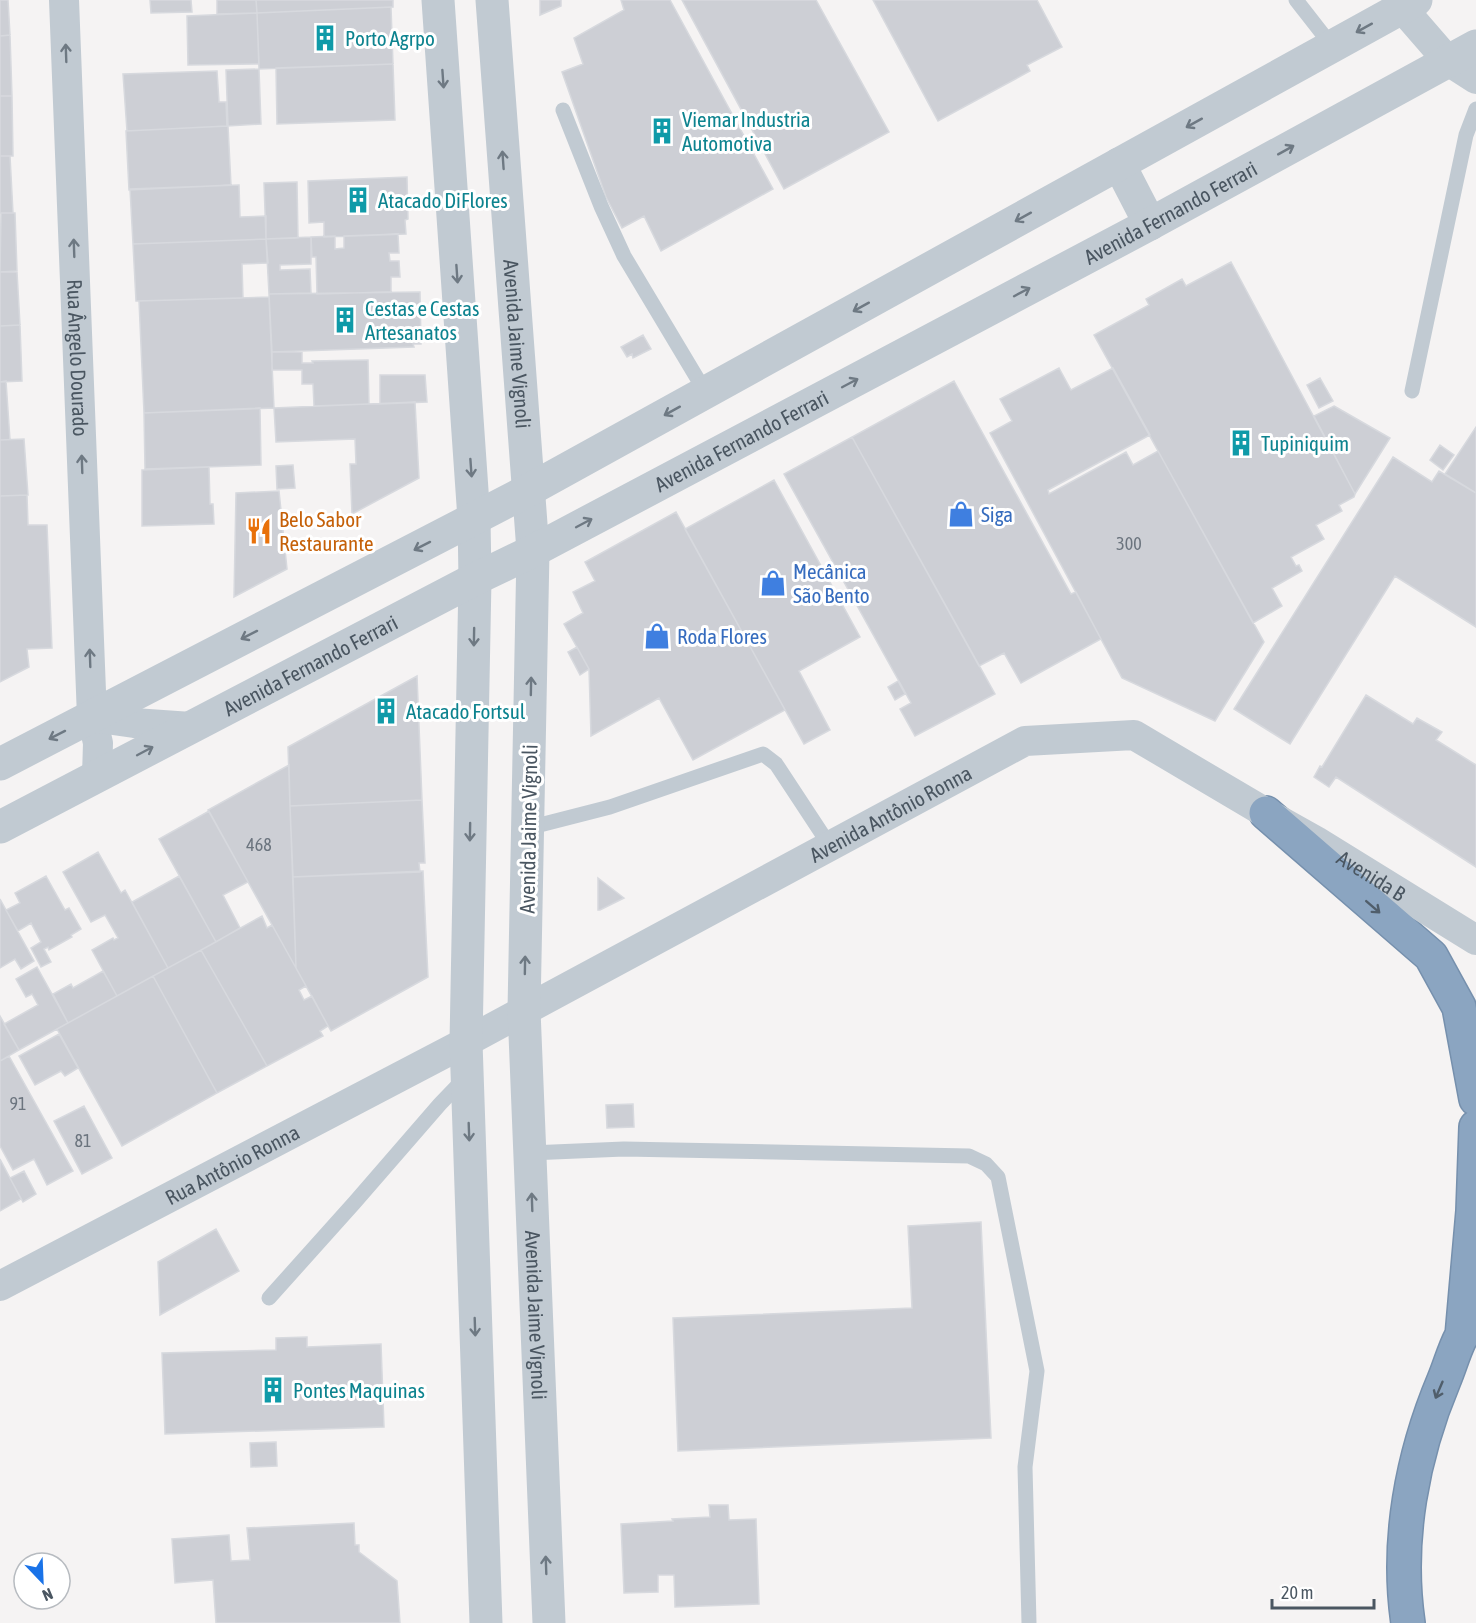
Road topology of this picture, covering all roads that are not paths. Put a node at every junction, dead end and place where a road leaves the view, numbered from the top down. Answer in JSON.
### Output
{"nodes":[{"id":1,"x":64,"y":0,"type":"edge"},
{"id":2,"x":438,"y":0,"type":"edge"},
{"id":3,"x":492,"y":0,"type":"edge"},
{"id":4,"x":1296,"y":0,"type":"edge"},
{"id":5,"x":1408,"y":3,"type":"edge"},
{"id":6,"x":1332,"y":46,"type":"junction"},
{"id":7,"x":1462,"y":54,"type":"edge"},
{"id":8,"x":1476,"y":79,"type":"edge"},
{"id":9,"x":1476,"y":109,"type":"edge"},
{"id":10,"x":563,"y":110,"type":"dead end"},
{"id":11,"x":1119,"y":164,"type":"junction"},
{"id":12,"x":1150,"y":224,"type":"junction"},
{"id":13,"x":1412,"y":391,"type":"dead end"},
{"id":14,"x":706,"y":393,"type":"junction"},
{"id":15,"x":527,"y":491,"type":"junction"},
{"id":16,"x":474,"y":519,"type":"junction"},
{"id":17,"x":533,"y":551,"type":"junction"},
{"id":18,"x":475,"y":579,"type":"junction"},
{"id":19,"x":92,"y":717,"type":"junction"},
{"id":20,"x":206,"y":720,"type":"junction"},
{"id":21,"x":0,"y":764,"type":"edge"},
{"id":22,"x":97,"y":776,"type":"junction"},
{"id":23,"x":1266,"y":813,"type":"junction"},
{"id":24,"x":0,"y":827,"type":"edge"},
{"id":25,"x":528,"y":828,"type":"junction"},
{"id":26,"x":830,"y":846,"type":"junction"},
{"id":27,"x":1476,"y":940,"type":"edge"},
{"id":28,"x":524,"y":1010,"type":"junction"},
{"id":29,"x":466,"y":1042,"type":"junction"},
{"id":30,"x":467,"y":1076,"type":"junction"},
{"id":31,"x":1476,"y":1099,"type":"edge"},
{"id":32,"x":1476,"y":1128,"type":"edge"},
{"id":33,"x":530,"y":1154,"type":"junction"},
{"id":34,"x":0,"y":1286,"type":"edge"},
{"id":35,"x":269,"y":1298,"type":"dead end"},
{"id":36,"x":1469,"y":1327,"type":"edge"},
{"id":37,"x":486,"y":1623,"type":"edge"},
{"id":38,"x":549,"y":1623,"type":"edge"},
{"id":39,"x":1029,"y":1623,"type":"edge"},
{"id":40,"x":1408,"y":1623,"type":"edge"}],
"edges":[{"from":19,"to":1,"type":"street","name":"Rua Ângelo Dourado","one_way":true},
{"from":2,"to":16,"type":"street","one_way":true},
{"from":15,"to":3,"type":"street","name":"Avenida Jaime Vignoli","one_way":true},
{"from":4,"to":6,"type":"lane"},
{"from":5,"to":6,"type":"street","one_way":true},
{"from":5,"to":7,"type":"street"},
{"from":6,"to":11,"type":"street","one_way":true},
{"from":7,"to":8,"type":"street"},
{"from":12,"to":7,"type":"street","name":"Avenida Fernando Ferrari","one_way":true},
{"from":9,"to":13,"type":"lane"},
{"from":10,"to":14,"type":"lane"},
{"from":11,"to":12,"type":"street"},
{"from":11,"to":14,"type":"street","one_way":true},
{"from":17,"to":12,"type":"street","name":"Avenida Fernando Ferrari","one_way":true},
{"from":14,"to":15,"type":"street","one_way":true},
{"from":15,"to":16,"type":"street"},
{"from":15,"to":17,"type":"street","name":"Avenida Jaime Vignoli"},
{"from":16,"to":18,"type":"street"},
{"from":16,"to":19,"type":"street","one_way":true},
{"from":17,"to":18,"type":"street","name":"Avenida Fernando Ferrari"},
{"from":25,"to":17,"type":"street","name":"Avenida Jaime Vignoli","one_way":true},
{"from":18,"to":20,"type":"street","name":"Avenida Fernando Ferrari"},
{"from":18,"to":29,"type":"street","one_way":true},
{"from":19,"to":20,"type":"street"},
{"from":19,"to":21,"type":"street","one_way":true},
{"from":19,"to":22,"type":"street","name":"Rua Ângelo Dourado"},
{"from":22,"to":20,"type":"street","name":"Avenida Fernando Ferrari","one_way":true},
{"from":22,"to":24,"type":"street","name":"Avenida Fernando Ferrari"},
{"from":23,"to":26,"type":"street","name":"Avenida Antônio Ronna"},
{"from":23,"to":27,"type":"street","name":"Avenida B"},
{"from":23,"to":31,"type":"highway","one_way":true},
{"from":25,"to":26,"type":"lane"},
{"from":28,"to":25,"type":"street","name":"Avenida Jaime Vignoli","one_way":true},
{"from":26,"to":28,"type":"street","name":"Avenida Antônio Ronna"},
{"from":28,"to":29,"type":"street","name":"Avenida Antônio Ronna"},
{"from":28,"to":33,"type":"street","name":"Avenida Jaime Vignoli"},
{"from":29,"to":30,"type":"street"},
{"from":29,"to":34,"type":"street","name":"Rua Antônio Ronna"},
{"from":30,"to":35,"type":"lane"},
{"from":30,"to":37,"type":"street","one_way":true},
{"from":32,"to":36,"type":"highway"},
{"from":38,"to":33,"type":"street","name":"Avenida Jaime Vignoli","one_way":true},
{"from":33,"to":39,"type":"lane"},
{"from":36,"to":40,"type":"highway","one_way":true}]}
